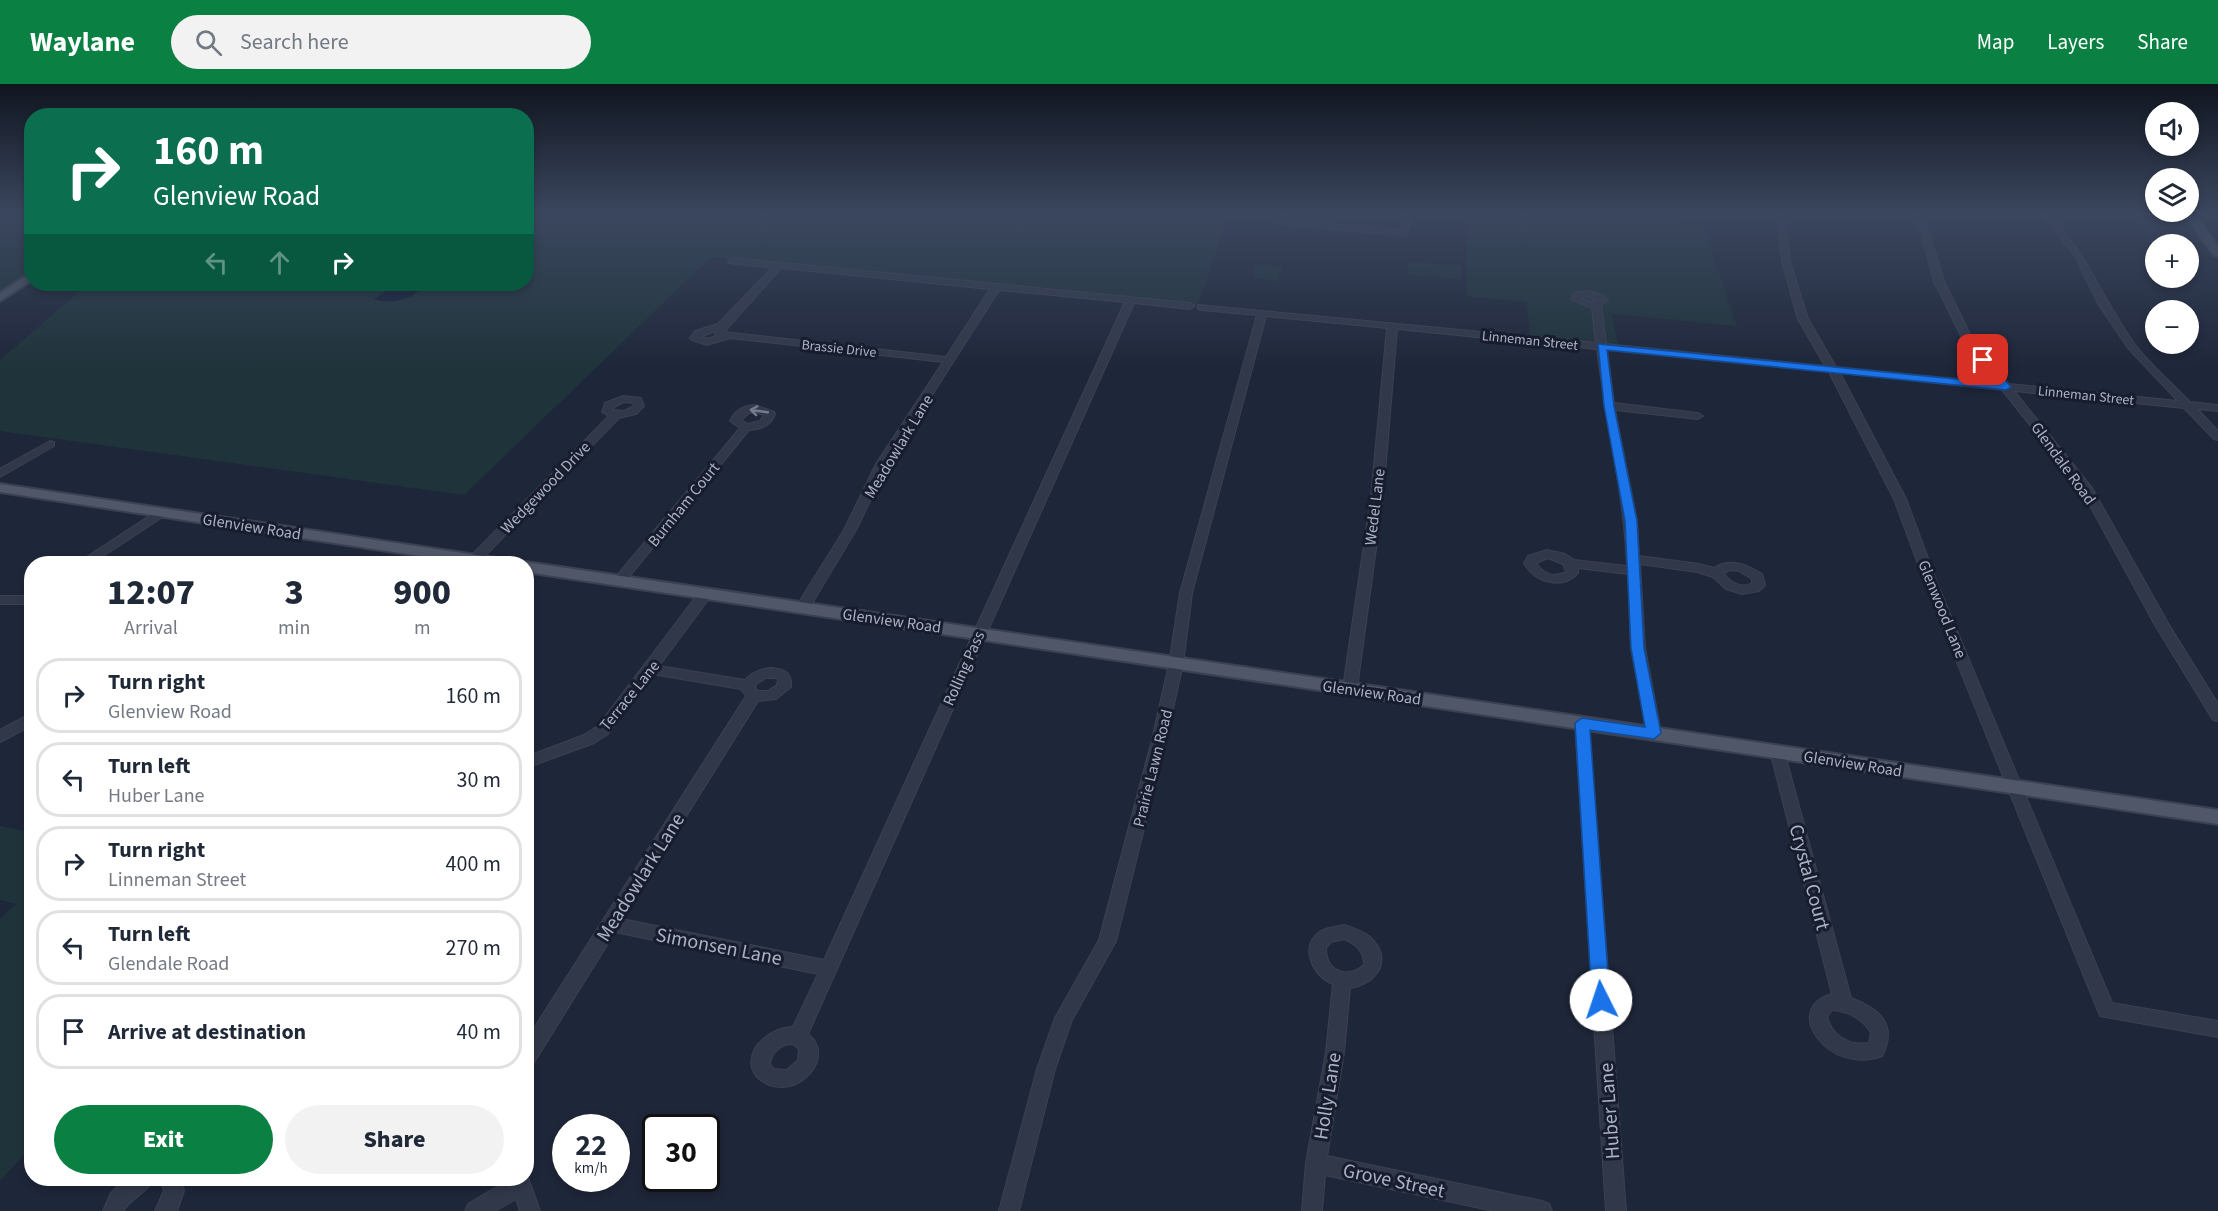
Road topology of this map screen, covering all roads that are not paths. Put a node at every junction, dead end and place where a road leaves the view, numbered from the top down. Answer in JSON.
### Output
{"nodes":[{"id":1,"x":765,"y":265,"type":"edge"},
{"id":2,"x":1787,"y":265,"type":"edge"},
{"id":3,"x":1934,"y":265,"type":"edge"},
{"id":4,"x":2084,"y":265,"type":"edge"},
{"id":5,"x":778,"y":266,"type":"junction"},
{"id":6,"x":24,"y":281,"type":"edge"},
{"id":7,"x":996,"y":287,"type":"junction"},
{"id":8,"x":0,"y":298,"type":"edge"},
{"id":9,"x":1131,"y":300,"type":"junction"},
{"id":10,"x":1596,"y":305,"type":"dead end"},
{"id":11,"x":1262,"y":313,"type":"junction"},
{"id":12,"x":1392,"y":326,"type":"junction"},
{"id":13,"x":1601,"y":346,"type":"junction"},
{"id":14,"x":950,"y":360,"type":"junction"},
{"id":15,"x":1832,"y":370,"type":"junction"},
{"id":16,"x":2006,"y":387,"type":"junction"},
{"id":17,"x":2185,"y":405,"type":"junction"},
{"id":18,"x":1609,"y":406,"type":"junction"},
{"id":19,"x":2218,"y":408,"type":"edge"},
{"id":20,"x":616,"y":415,"type":"dead end"},
{"id":21,"x":1698,"y":416,"type":"dead end"},
{"id":22,"x":746,"y":427,"type":"dead end"},
{"id":23,"x":2218,"y":437,"type":"edge"},
{"id":24,"x":50,"y":444,"type":"dead end"},
{"id":25,"x":0,"y":474,"type":"edge"},
{"id":26,"x":0,"y":488,"type":"edge"},
{"id":27,"x":160,"y":513,"type":"junction"},
{"id":28,"x":94,"y":556,"type":"edge"},
{"id":29,"x":422,"y":556,"type":"edge"},
{"id":30,"x":478,"y":556,"type":"edge"},
{"id":31,"x":1571,"y":564,"type":"dead end"},
{"id":32,"x":1634,"y":565,"type":"junction"},
{"id":33,"x":534,"y":568,"type":"edge"},
{"id":34,"x":1718,"y":574,"type":"dead end"},
{"id":35,"x":620,"y":581,"type":"junction"},
{"id":36,"x":706,"y":593,"type":"junction"},
{"id":37,"x":0,"y":600,"type":"edge"},
{"id":38,"x":24,"y":600,"type":"edge"},
{"id":39,"x":803,"y":607,"type":"junction"},
{"id":40,"x":979,"y":633,"type":"junction"},
{"id":41,"x":1176,"y":664,"type":"junction"},
{"id":42,"x":650,"y":669,"type":"junction"},
{"id":43,"x":1350,"y":688,"type":"junction"},
{"id":44,"x":2218,"y":716,"type":"edge"},
{"id":45,"x":24,"y":723,"type":"edge"},
{"id":46,"x":1582,"y":723,"type":"junction"},
{"id":47,"x":1654,"y":733,"type":"junction"},
{"id":48,"x":0,"y":737,"type":"edge"},
{"id":49,"x":1777,"y":751,"type":"junction"},
{"id":50,"x":534,"y":760,"type":"edge"},
{"id":51,"x":2016,"y":788,"type":"junction"},
{"id":52,"x":2218,"y":817,"type":"edge"},
{"id":53,"x":610,"y":924,"type":"junction"},
{"id":54,"x":828,"y":968,"type":"junction"},
{"id":55,"x":1342,"y":980,"type":"dead end"},
{"id":56,"x":1843,"y":1003,"type":"dead end"},
{"id":57,"x":2218,"y":1029,"type":"edge"},
{"id":58,"x":798,"y":1037,"type":"dead end"},
{"id":59,"x":534,"y":1045,"type":"edge"},
{"id":60,"x":1316,"y":1163,"type":"junction"},
{"id":61,"x":132,"y":1186,"type":"edge"},
{"id":62,"x":175,"y":1186,"type":"edge"},
{"id":63,"x":515,"y":1186,"type":"edge"},
{"id":64,"x":522,"y":1186,"type":"edge"},
{"id":65,"x":113,"y":1211,"type":"edge"},
{"id":66,"x":165,"y":1211,"type":"edge"},
{"id":67,"x":475,"y":1211,"type":"edge"},
{"id":68,"x":530,"y":1211,"type":"edge"},
{"id":69,"x":1009,"y":1211,"type":"edge"},
{"id":70,"x":1312,"y":1211,"type":"edge"},
{"id":71,"x":1542,"y":1211,"type":"edge"},
{"id":72,"x":1616,"y":1211,"type":"edge"}],
"edges":[{"from":1,"to":5,"type":"street","name":"Linneman Street"},
{"from":2,"to":15,"type":"street","name":"Glenwood Lane"},
{"from":3,"to":16,"type":"street","name":"Glendale Road"},
{"from":4,"to":17,"type":"street"},
{"from":5,"to":7,"type":"street","name":"Linneman Street"},
{"from":5,"to":14,"type":"street","name":"Brassie Drive"},
{"from":6,"to":8,"type":"main road"},
{"from":7,"to":9,"type":"street","name":"Linneman Street"},
{"from":7,"to":14,"type":"street","name":"Meadowlark Lane"},
{"from":9,"to":11,"type":"street","name":"Linneman Street"},
{"from":9,"to":40,"type":"street","name":"Rolling Pass"},
{"from":10,"to":13,"type":"street"},
{"from":11,"to":12,"type":"street","name":"Linneman Street"},
{"from":11,"to":41,"type":"street","name":"Prairie Lawn Road"},
{"from":12,"to":13,"type":"street","name":"Linneman Street"},
{"from":12,"to":43,"type":"street","name":"Wedel Lane"},
{"from":13,"to":15,"type":"street","name":"Linneman Street"},
{"from":13,"to":18,"type":"street"},
{"from":14,"to":39,"type":"street","name":"Meadowlark Lane"},
{"from":15,"to":16,"type":"street","name":"Linneman Street"},
{"from":15,"to":51,"type":"street","name":"Glenwood Lane"},
{"from":16,"to":17,"type":"street","name":"Linneman Street"},
{"from":16,"to":44,"type":"street","name":"Glendale Road"},
{"from":17,"to":19,"type":"street","name":"Linneman Street"},
{"from":17,"to":23,"type":"street"},
{"from":18,"to":21,"type":"street"},
{"from":18,"to":32,"type":"street"},
{"from":20,"to":30,"type":"street","name":"Wedgewood Drive"},
{"from":22,"to":35,"type":"street","name":"Burnham Court"},
{"from":24,"to":25,"type":"street"},
{"from":26,"to":27,"type":"main road","name":"Glenview Road"},
{"from":27,"to":28,"type":"street"},
{"from":27,"to":29,"type":"main road","name":"Glenview Road"},
{"from":31,"to":32,"type":"street"},
{"from":32,"to":34,"type":"street"},
{"from":32,"to":47,"type":"street"},
{"from":33,"to":35,"type":"main road","name":"Glenview Road"},
{"from":35,"to":36,"type":"main road","name":"Glenview Road"},
{"from":36,"to":39,"type":"main road","name":"Glenview Road"},
{"from":36,"to":42,"type":"street","name":"Terrace Lane"},
{"from":37,"to":38,"type":"street"},
{"from":39,"to":40,"type":"main road","name":"Glenview Road"},
{"from":40,"to":41,"type":"main road","name":"Glenview Road"},
{"from":40,"to":54,"type":"street","name":"Rolling Pass"},
{"from":41,"to":43,"type":"main road","name":"Glenview Road"},
{"from":41,"to":69,"type":"street","name":"Prairie Lawn Road"},
{"from":42,"to":50,"type":"street","name":"Terrace Lane"},
{"from":42,"to":53,"type":"street","name":"Meadowlark Lane"},
{"from":43,"to":46,"type":"main road","name":"Glenview Road"},
{"from":45,"to":48,"type":"street"},
{"from":46,"to":47,"type":"main road","name":"Glenview Road"},
{"from":46,"to":72,"type":"street","name":"Huber Lane"},
{"from":47,"to":49,"type":"main road","name":"Glenview Road"},
{"from":49,"to":51,"type":"main road","name":"Glenview Road"},
{"from":49,"to":56,"type":"street","name":"Crystal Court"},
{"from":51,"to":52,"type":"main road","name":"Glenview Road"},
{"from":51,"to":57,"type":"street","name":"Glenwood Lane"},
{"from":53,"to":54,"type":"street","name":"Simonsen Lane"},
{"from":53,"to":59,"type":"street","name":"Meadowlark Lane"},
{"from":54,"to":58,"type":"street","name":"Rolling Pass"},
{"from":55,"to":60,"type":"street","name":"Holly Lane"},
{"from":60,"to":70,"type":"street","name":"Holly Lane"},
{"from":60,"to":71,"type":"street","name":"Grove Street"},
{"from":61,"to":65,"type":"street"},
{"from":62,"to":66,"type":"street"},
{"from":63,"to":67,"type":"street"},
{"from":64,"to":68,"type":"street"}]}
